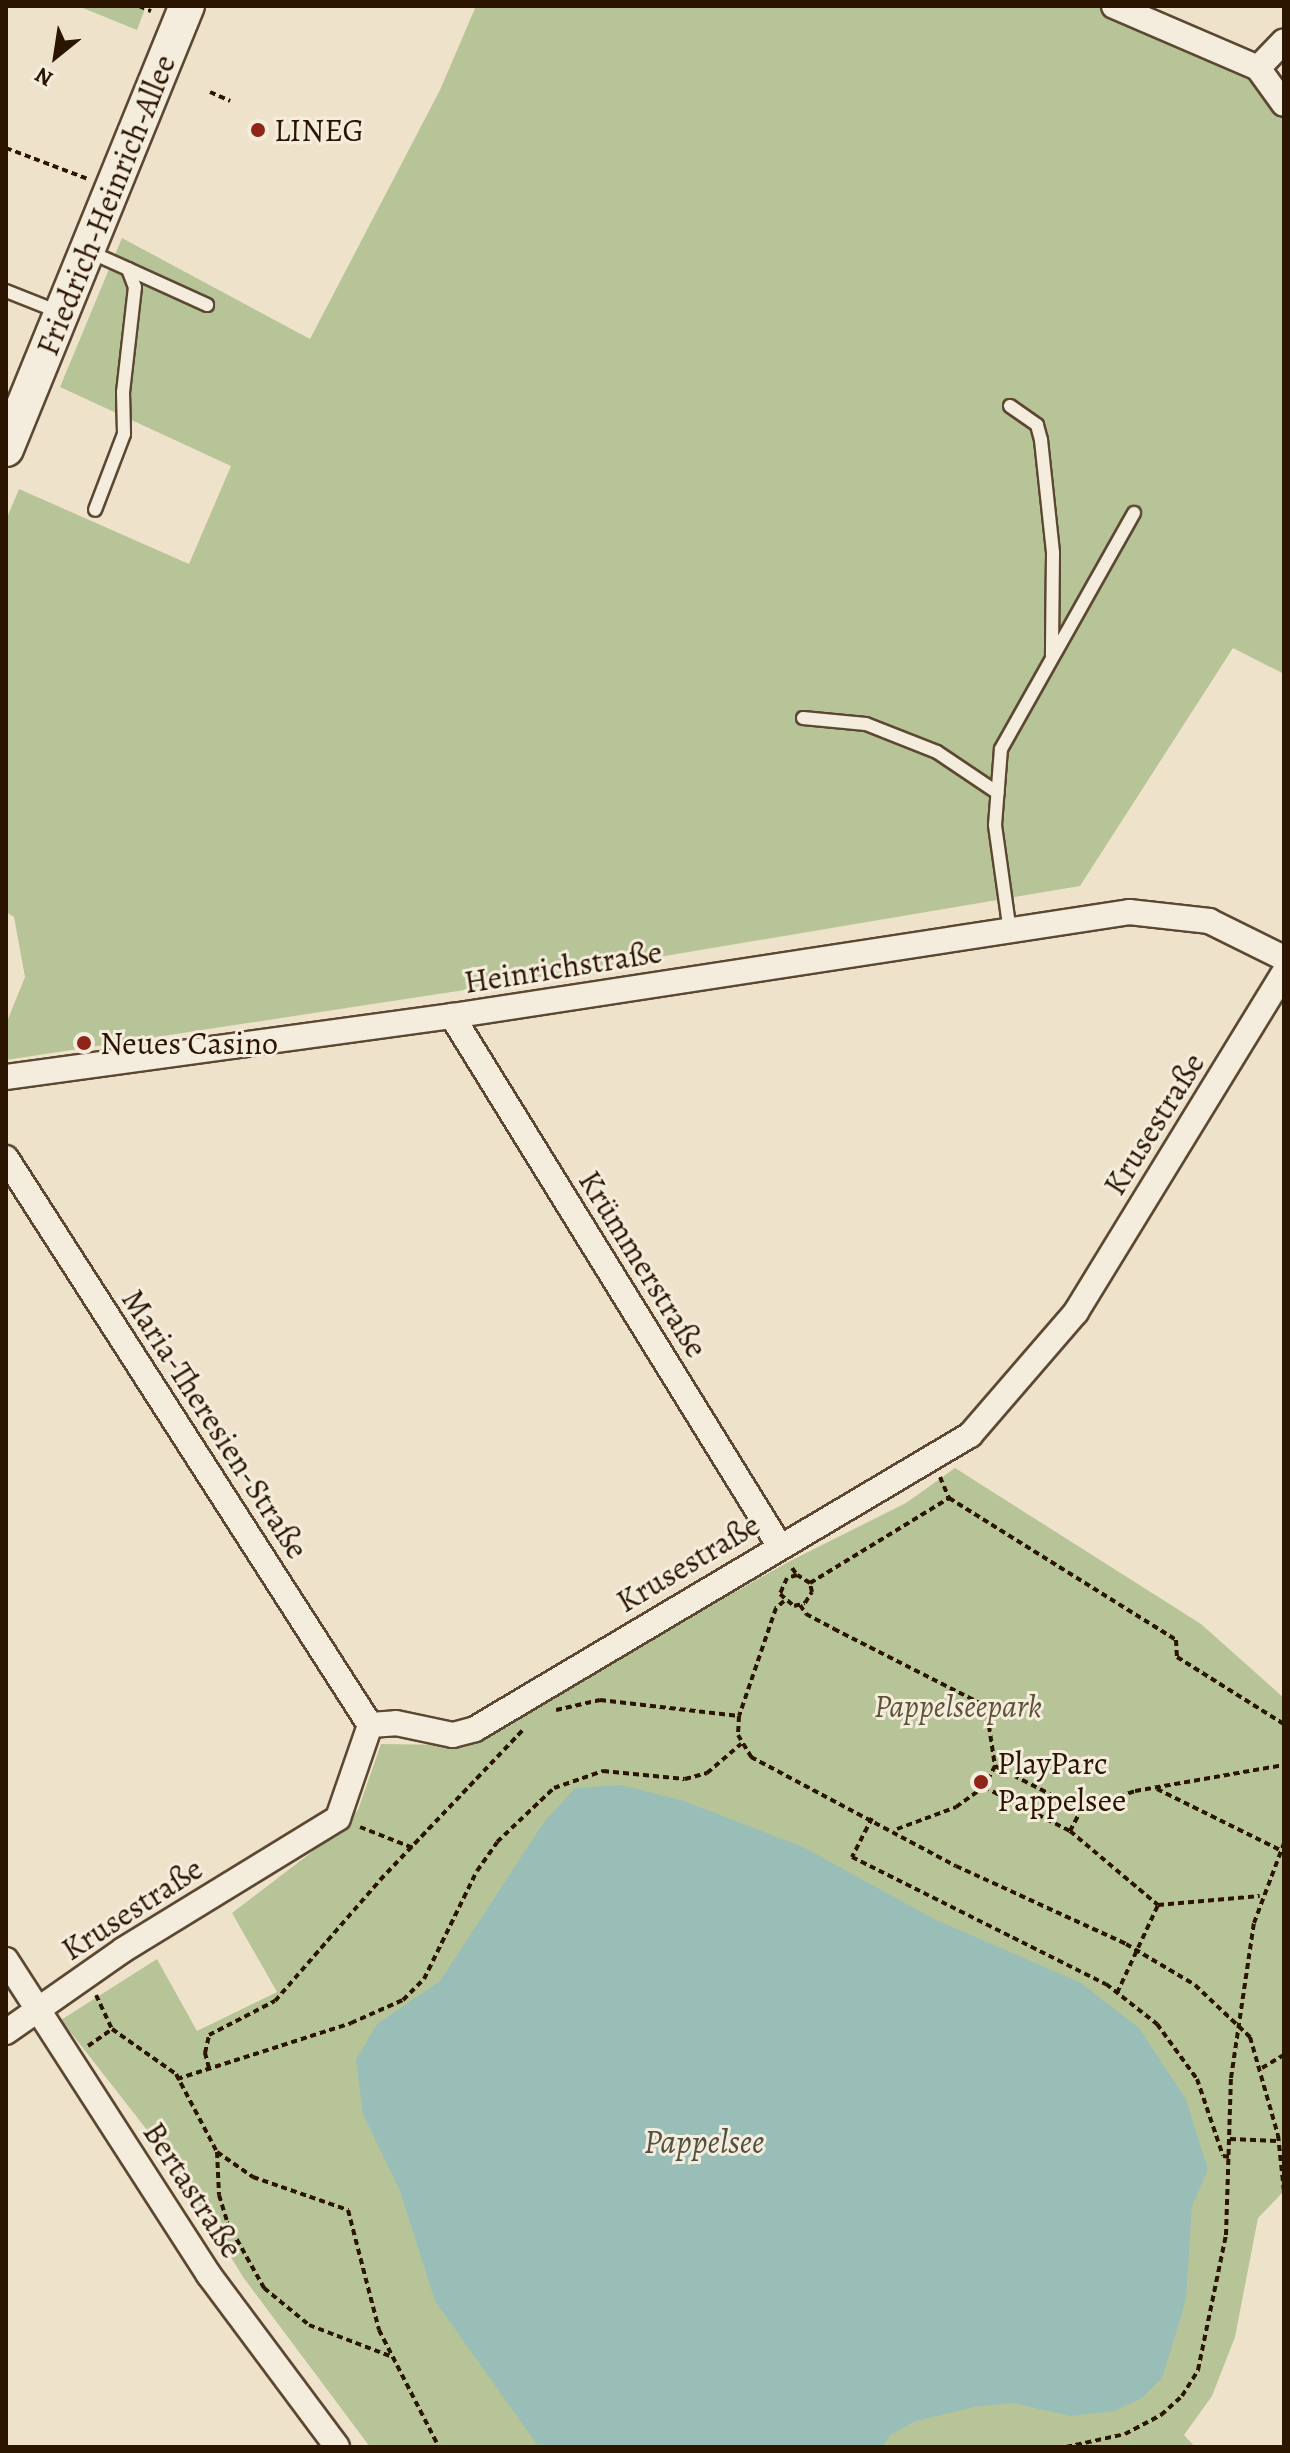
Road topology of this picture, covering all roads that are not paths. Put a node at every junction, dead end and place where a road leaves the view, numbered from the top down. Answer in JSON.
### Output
{"nodes":[{"id":1,"x":187,"y":6,"type":"edge"},
{"id":2,"x":1114,"y":6,"type":"edge"},
{"id":3,"x":1284,"y":41,"type":"edge"},
{"id":4,"x":1258,"y":68,"type":"junction"},
{"id":5,"x":1284,"y":104,"type":"edge"},
{"id":6,"x":87,"y":250,"type":"junction"},
{"id":7,"x":128,"y":269,"type":"junction"},
{"id":8,"x":6,"y":291,"type":"edge"},
{"id":9,"x":207,"y":305,"type":"dead end"},
{"id":10,"x":61,"y":314,"type":"junction"},
{"id":11,"x":1010,"y":406,"type":"dead end"},
{"id":12,"x":6,"y":449,"type":"edge"},
{"id":13,"x":95,"y":510,"type":"dead end"},
{"id":14,"x":1134,"y":513,"type":"dead end"},
{"id":15,"x":1052,"y":658,"type":"junction"},
{"id":16,"x":803,"y":718,"type":"dead end"},
{"id":17,"x":998,"y":793,"type":"junction"},
{"id":18,"x":1010,"y":932,"type":"junction"},
{"id":19,"x":1284,"y":958,"type":"edge"},
{"id":20,"x":1284,"y":973,"type":"edge"},
{"id":21,"x":452,"y":1016,"type":"junction"},
{"id":22,"x":6,"y":1077,"type":"edge"},
{"id":23,"x":6,"y":1158,"type":"edge"},
{"id":24,"x":779,"y":1545,"type":"junction"},
{"id":25,"x":370,"y":1725,"type":"junction"},
{"id":26,"x":6,"y":1960,"type":"edge"},
{"id":27,"x":39,"y":2011,"type":"junction"},
{"id":28,"x":6,"y":2032,"type":"edge"},
{"id":29,"x":337,"y":2447,"type":"edge"}],
"edges":[{"from":1,"to":6,"type":"main road","name":"Friedrich-Heinrich-Allee"},
{"from":2,"to":4,"type":"street"},
{"from":3,"to":4,"type":"street"},
{"from":4,"to":5,"type":"street"},
{"from":6,"to":7,"type":"lane"},
{"from":6,"to":10,"type":"main road","name":"Friedrich-Heinrich-Allee"},
{"from":7,"to":9,"type":"lane"},
{"from":7,"to":13,"type":"lane"},
{"from":8,"to":10,"type":"lane"},
{"from":10,"to":12,"type":"main road","name":"Friedrich-Heinrich-Allee"},
{"from":11,"to":15,"type":"lane"},
{"from":14,"to":15,"type":"lane"},
{"from":15,"to":17,"type":"lane"},
{"from":16,"to":17,"type":"lane"},
{"from":17,"to":18,"type":"lane"},
{"from":18,"to":19,"type":"street","name":"Heinrichstraße"},
{"from":18,"to":21,"type":"street","name":"Heinrichstraße"},
{"from":20,"to":24,"type":"street","name":"Krusestraße"},
{"from":21,"to":22,"type":"street","name":"Heinrichstraße"},
{"from":21,"to":24,"type":"street","name":"Krümmerstraße"},
{"from":23,"to":25,"type":"street","name":"Maria-Theresien-Straße"},
{"from":24,"to":25,"type":"street","name":"Krusestraße"},
{"from":25,"to":27,"type":"street","name":"Krusestraße"},
{"from":26,"to":27,"type":"street","name":"Bertastraße"},
{"from":27,"to":28,"type":"street","name":"Krusestraße"},
{"from":27,"to":29,"type":"street","name":"Bertastraße"}]}
